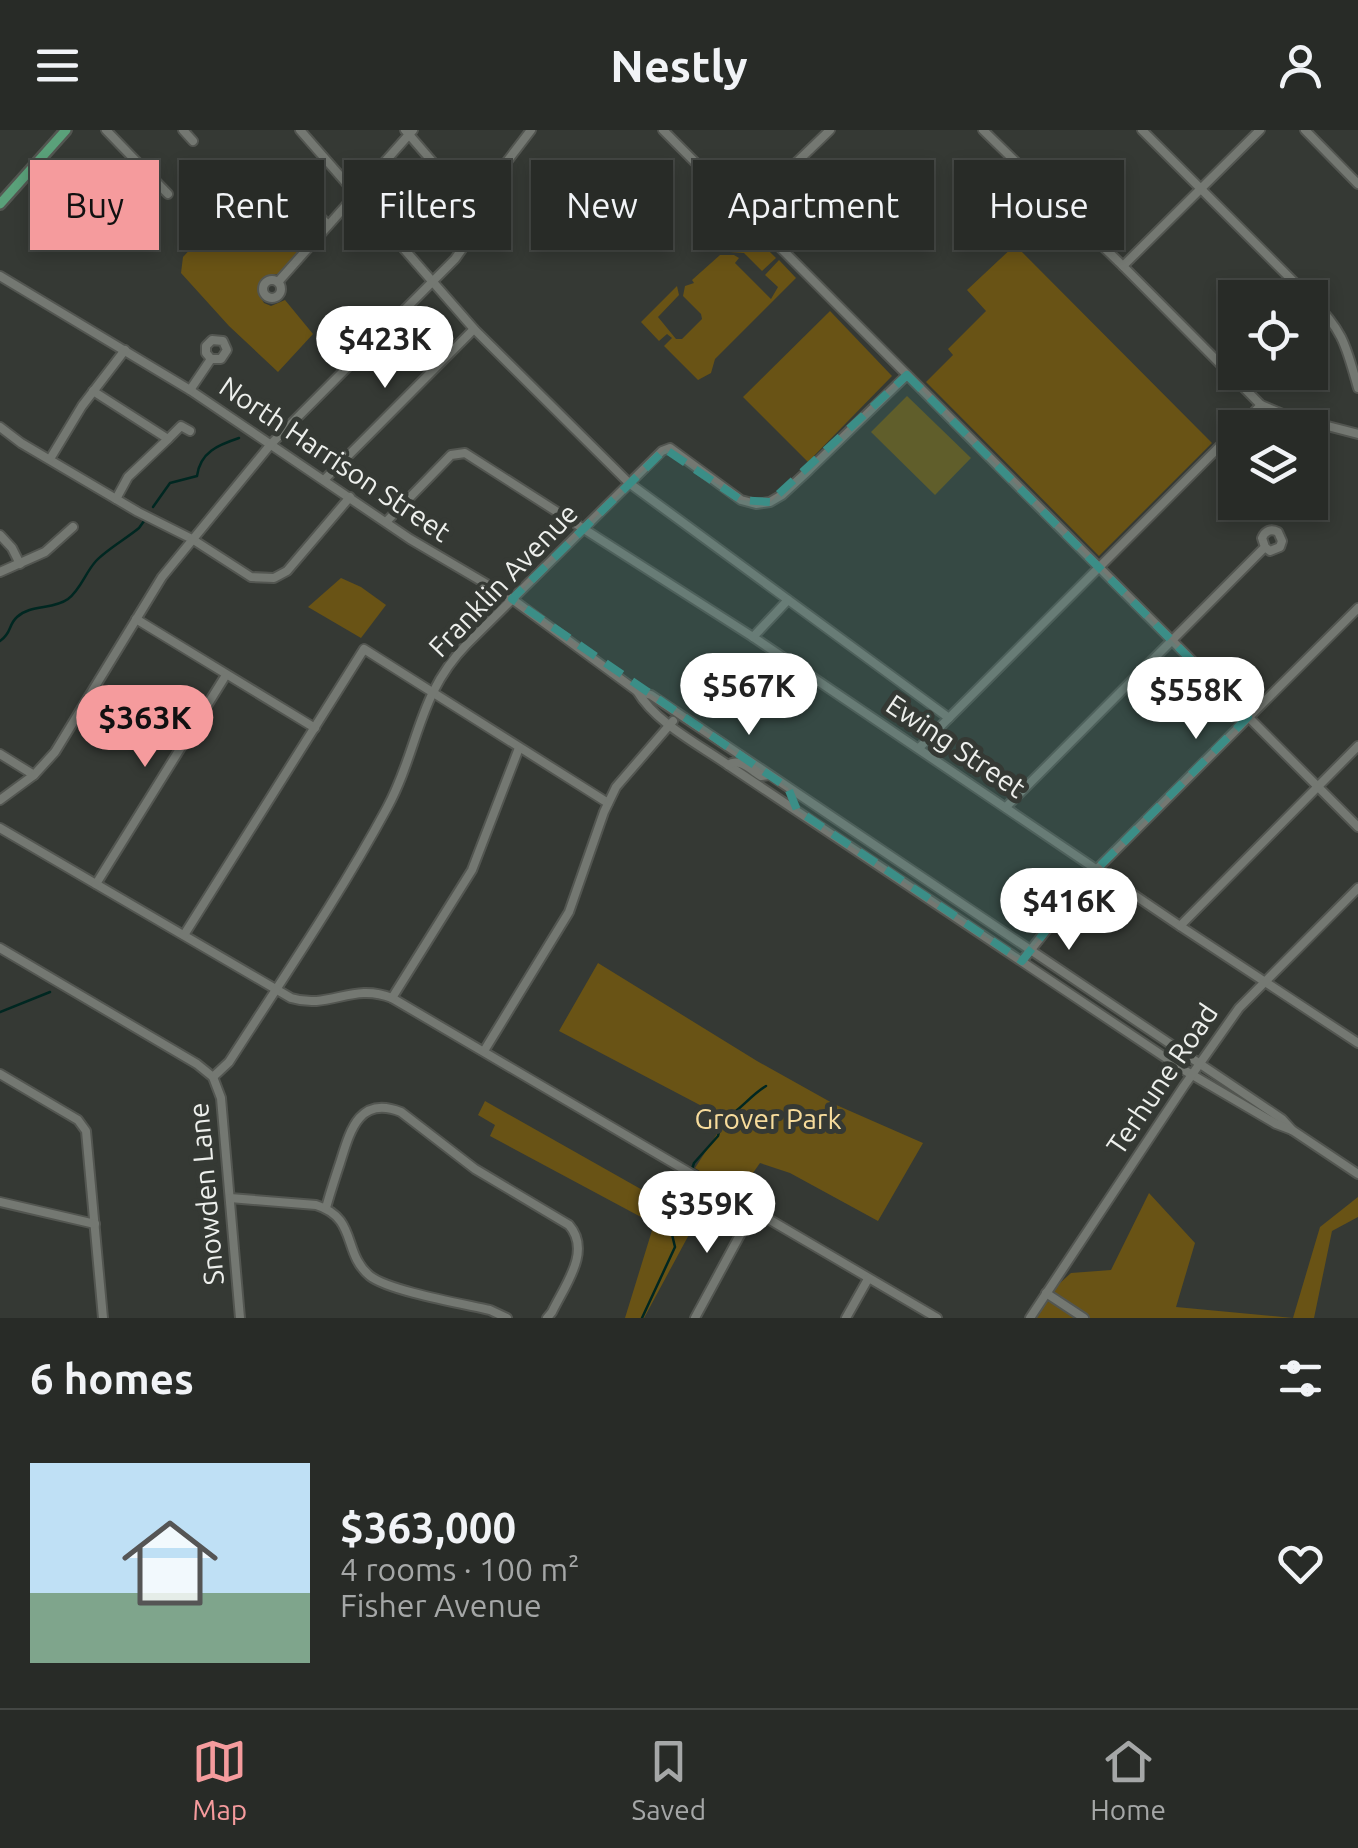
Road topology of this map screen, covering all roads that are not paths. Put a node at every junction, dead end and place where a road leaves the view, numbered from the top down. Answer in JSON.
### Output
{"nodes":[{"id":1,"x":66,"y":130,"type":"edge"},
{"id":2,"x":106,"y":130,"type":"edge"},
{"id":3,"x":184,"y":130,"type":"edge"},
{"id":4,"x":300,"y":130,"type":"edge"},
{"id":5,"x":531,"y":130,"type":"edge"},
{"id":6,"x":983,"y":130,"type":"edge"},
{"id":7,"x":1142,"y":130,"type":"edge"},
{"id":8,"x":1260,"y":130,"type":"edge"},
{"id":9,"x":1304,"y":130,"type":"edge"},
{"id":10,"x":409,"y":132,"type":"edge"},
{"id":11,"x":668,"y":132,"type":"edge"},
{"id":12,"x":825,"y":132,"type":"edge"},
{"id":13,"x":193,"y":141,"type":"dead end"},
{"id":14,"x":385,"y":160,"type":"edge"},
{"id":15,"x":432,"y":160,"type":"edge"},
{"id":16,"x":695,"y":160,"type":"edge"},
{"id":17,"x":797,"y":160,"type":"edge"},
{"id":18,"x":28,"y":174,"type":"joint"},
{"id":19,"x":344,"y":180,"type":"edge"},
{"id":20,"x":1358,"y":184,"type":"edge"},
{"id":21,"x":1201,"y":189,"type":"junction"},
{"id":22,"x":168,"y":194,"type":"dead end"},
{"id":23,"x":0,"y":204,"type":"edge"},
{"id":24,"x":344,"y":207,"type":"edge"},
{"id":25,"x":324,"y":221,"type":"edge"},
{"id":26,"x":328,"y":225,"type":"junction"},
{"id":27,"x":406,"y":250,"type":"edge"},
{"id":28,"x":783,"y":250,"type":"edge"},
{"id":29,"x":1123,"y":266,"type":"junction"},
{"id":30,"x":0,"y":276,"type":"edge"},
{"id":31,"x":1292,"y":280,"type":"edge"},
{"id":32,"x":278,"y":282,"type":"dead end"},
{"id":33,"x":434,"y":282,"type":"junction"},
{"id":34,"x":1328,"y":316,"type":"edge"},
{"id":35,"x":474,"y":329,"type":"junction"},
{"id":36,"x":124,"y":350,"type":"junction"},
{"id":37,"x":211,"y":359,"type":"dead end"},
{"id":38,"x":907,"y":375,"type":"junction"},
{"id":39,"x":1358,"y":388,"type":"edge"},
{"id":40,"x":190,"y":390,"type":"junction"},
{"id":41,"x":93,"y":391,"type":"junction"},
{"id":42,"x":1261,"y":406,"type":"junction"},
{"id":43,"x":1257,"y":410,"type":"edge"},
{"id":44,"x":0,"y":427,"type":"edge"},
{"id":45,"x":190,"y":431,"type":"dead end"},
{"id":46,"x":1358,"y":434,"type":"edge"},
{"id":47,"x":168,"y":439,"type":"junction"},
{"id":48,"x":271,"y":444,"type":"junction"},
{"id":49,"x":1218,"y":448,"type":"edge"},
{"id":50,"x":50,"y":459,"type":"junction"},
{"id":51,"x":324,"y":480,"type":"junction"},
{"id":52,"x":629,"y":483,"type":"junction"},
{"id":53,"x":350,"y":498,"type":"junction"},
{"id":54,"x":116,"y":499,"type":"junction"},
{"id":55,"x":386,"y":522,"type":"junction"},
{"id":56,"x":73,"y":527,"type":"dead end"},
{"id":57,"x":583,"y":528,"type":"junction"},
{"id":58,"x":0,"y":535,"type":"edge"},
{"id":59,"x":192,"y":539,"type":"junction"},
{"id":60,"x":1264,"y":548,"type":"dead end"},
{"id":61,"x":20,"y":564,"type":"junction"},
{"id":62,"x":1099,"y":568,"type":"junction"},
{"id":63,"x":0,"y":572,"type":"edge"},
{"id":64,"x":512,"y":599,"type":"junction"},
{"id":65,"x":788,"y":600,"type":"junction"},
{"id":66,"x":1358,"y":608,"type":"edge"},
{"id":67,"x":136,"y":619,"type":"junction"},
{"id":68,"x":752,"y":637,"type":"junction"},
{"id":69,"x":1172,"y":640,"type":"junction"},
{"id":70,"x":226,"y":675,"type":"junction"},
{"id":71,"x":637,"y":690,"type":"junction"},
{"id":72,"x":432,"y":693,"type":"junction"},
{"id":73,"x":678,"y":714,"type":"junction"},
{"id":74,"x":1248,"y":716,"type":"junction"},
{"id":75,"x":949,"y":718,"type":"junction"},
{"id":76,"x":670,"y":725,"type":"junction"},
{"id":77,"x":316,"y":728,"type":"junction"},
{"id":78,"x":707,"y":732,"type":"junction"},
{"id":79,"x":1358,"y":746,"type":"edge"},
{"id":80,"x":519,"y":748,"type":"junction"},
{"id":81,"x":704,"y":748,"type":"junction"},
{"id":82,"x":919,"y":748,"type":"junction"},
{"id":83,"x":0,"y":754,"type":"edge"},
{"id":84,"x":728,"y":765,"type":"junction"},
{"id":85,"x":34,"y":775,"type":"junction"},
{"id":86,"x":769,"y":775,"type":"junction"},
{"id":87,"x":1318,"y":786,"type":"junction"},
{"id":88,"x":788,"y":788,"type":"junction"},
{"id":89,"x":0,"y":800,"type":"edge"},
{"id":90,"x":608,"y":803,"type":"junction"},
{"id":91,"x":1006,"y":807,"type":"junction"},
{"id":92,"x":796,"y":810,"type":"junction"},
{"id":93,"x":1358,"y":826,"type":"edge"},
{"id":94,"x":0,"y":828,"type":"edge"},
{"id":95,"x":1097,"y":869,"type":"junction"},
{"id":96,"x":96,"y":884,"type":"junction"},
{"id":97,"x":1358,"y":888,"type":"edge"},
{"id":98,"x":1180,"y":926,"type":"junction"},
{"id":99,"x":184,"y":936,"type":"junction"},
{"id":100,"x":0,"y":948,"type":"edge"},
{"id":101,"x":1030,"y":950,"type":"junction"},
{"id":102,"x":1022,"y":961,"type":"junction"},
{"id":103,"x":1264,"y":981,"type":"junction"},
{"id":104,"x":276,"y":989,"type":"junction"},
{"id":105,"x":392,"y":998,"type":"junction"},
{"id":106,"x":1358,"y":1043,"type":"edge"},
{"id":107,"x":484,"y":1051,"type":"junction"},
{"id":108,"x":1200,"y":1063,"type":"junction"},
{"id":109,"x":0,"y":1074,"type":"edge"},
{"id":110,"x":1192,"y":1074,"type":"junction"},
{"id":111,"x":213,"y":1077,"type":"junction"},
{"id":112,"x":1292,"y":1130,"type":"junction"},
{"id":113,"x":1358,"y":1174,"type":"edge"},
{"id":114,"x":230,"y":1198,"type":"junction"},
{"id":115,"x":0,"y":1202,"type":"edge"},
{"id":116,"x":326,"y":1208,"type":"junction"},
{"id":117,"x":752,"y":1211,"type":"junction"},
{"id":118,"x":95,"y":1224,"type":"junction"},
{"id":119,"x":868,"y":1279,"type":"junction"},
{"id":120,"x":1046,"y":1293,"type":"junction"},
{"id":121,"x":103,"y":1318,"type":"edge"},
{"id":122,"x":240,"y":1318,"type":"edge"},
{"id":123,"x":507,"y":1318,"type":"edge"},
{"id":124,"x":547,"y":1318,"type":"edge"},
{"id":125,"x":695,"y":1318,"type":"edge"},
{"id":126,"x":846,"y":1318,"type":"edge"},
{"id":127,"x":937,"y":1318,"type":"edge"},
{"id":128,"x":1030,"y":1318,"type":"edge"},
{"id":129,"x":1084,"y":1318,"type":"edge"}],
"edges":[{"from":1,"to":18,"type":"main road"},
{"from":2,"to":22,"type":"street"},
{"from":3,"to":13,"type":"street"},
{"from":4,"to":19,"type":"street"},
{"from":5,"to":33,"type":"street"},
{"from":6,"to":29,"type":"street"},
{"from":7,"to":21,"type":"street"},
{"from":8,"to":21,"type":"street"},
{"from":9,"to":20,"type":"street"},
{"from":10,"to":14,"type":"street"},
{"from":10,"to":15,"type":"street"},
{"from":11,"to":16,"type":"street"},
{"from":12,"to":17,"type":"street"},
{"from":18,"to":23,"type":"main road"},
{"from":21,"to":29,"type":"street"},
{"from":21,"to":31,"type":"street"},
{"from":24,"to":26,"type":"street"},
{"from":25,"to":26,"type":"street"},
{"from":26,"to":32,"type":"street"},
{"from":27,"to":33,"type":"street"},
{"from":28,"to":38,"type":"street"},
{"from":29,"to":42,"type":"street"},
{"from":30,"to":36,"type":"street","name":"North Harrison Street"},
{"from":33,"to":35,"type":"street"},
{"from":33,"to":48,"type":"street"},
{"from":34,"to":39,"type":"street"},
{"from":35,"to":51,"type":"street"},
{"from":35,"to":52,"type":"street"},
{"from":36,"to":40,"type":"street","name":"North Harrison Street"},
{"from":36,"to":41,"type":"street"},
{"from":37,"to":40,"type":"street"},
{"from":38,"to":52,"type":"street","name":"Franklin Avenue"},
{"from":38,"to":62,"type":"street"},
{"from":40,"to":48,"type":"street","name":"North Harrison Street"},
{"from":41,"to":47,"type":"street"},
{"from":41,"to":50,"type":"street"},
{"from":42,"to":43,"type":"street"},
{"from":42,"to":46,"type":"street"},
{"from":44,"to":50,"type":"street"},
{"from":45,"to":47,"type":"street"},
{"from":47,"to":54,"type":"street"},
{"from":48,"to":51,"type":"street","name":"North Harrison Street"},
{"from":48,"to":59,"type":"street"},
{"from":49,"to":62,"type":"street"},
{"from":50,"to":54,"type":"street"},
{"from":51,"to":53,"type":"street","name":"North Harrison Street"},
{"from":52,"to":57,"type":"street","name":"Franklin Avenue"},
{"from":52,"to":65,"type":"street"},
{"from":53,"to":55,"type":"street","name":"North Harrison Street"},
{"from":53,"to":59,"type":"street"},
{"from":54,"to":59,"type":"street"},
{"from":55,"to":57,"type":"street","name":"Ewing Street"},
{"from":55,"to":64,"type":"street","name":"North Harrison Street"},
{"from":56,"to":61,"type":"street"},
{"from":57,"to":64,"type":"street","name":"Franklin Avenue"},
{"from":57,"to":68,"type":"street","name":"Ewing Street"},
{"from":58,"to":61,"type":"street"},
{"from":59,"to":67,"type":"street"},
{"from":60,"to":69,"type":"street"},
{"from":61,"to":63,"type":"street"},
{"from":62,"to":69,"type":"street"},
{"from":62,"to":75,"type":"street"},
{"from":64,"to":71,"type":"street","name":"North Harrison Street"},
{"from":64,"to":72,"type":"street","name":"Franklin Avenue"},
{"from":65,"to":68,"type":"street"},
{"from":65,"to":75,"type":"street"},
{"from":66,"to":74,"type":"street"},
{"from":67,"to":70,"type":"street"},
{"from":67,"to":85,"type":"street"},
{"from":68,"to":82,"type":"street","name":"Ewing Street"},
{"from":69,"to":74,"type":"street"},
{"from":69,"to":91,"type":"street"},
{"from":70,"to":77,"type":"street"},
{"from":70,"to":96,"type":"street"},
{"from":71,"to":73,"type":"street","name":"North Harrison Street"},
{"from":71,"to":76,"type":"street","name":"North Harrison Street"},
{"from":72,"to":77,"type":"street"},
{"from":72,"to":80,"type":"street"},
{"from":72,"to":104,"type":"street","name":"Franklin Avenue"},
{"from":73,"to":76,"type":"street"},
{"from":73,"to":78,"type":"street","name":"North Harrison Street"},
{"from":74,"to":87,"type":"street"},
{"from":74,"to":95,"type":"street"},
{"from":75,"to":82,"type":"street"},
{"from":76,"to":81,"type":"street","name":"North Harrison Street"},
{"from":76,"to":90,"type":"street"},
{"from":77,"to":99,"type":"street"},
{"from":78,"to":81,"type":"street"},
{"from":78,"to":86,"type":"street","name":"North Harrison Street"},
{"from":79,"to":87,"type":"street"},
{"from":80,"to":90,"type":"street"},
{"from":80,"to":105,"type":"street"},
{"from":81,"to":84,"type":"street","name":"North Harrison Street"},
{"from":82,"to":91,"type":"street","name":"Ewing Street"},
{"from":83,"to":85,"type":"street"},
{"from":84,"to":86,"type":"street"},
{"from":84,"to":92,"type":"street","name":"North Harrison Street"},
{"from":85,"to":89,"type":"street"},
{"from":86,"to":88,"type":"street","name":"North Harrison Street"},
{"from":87,"to":93,"type":"street"},
{"from":87,"to":98,"type":"street"},
{"from":88,"to":92,"type":"street"},
{"from":88,"to":101,"type":"street","name":"North Harrison Street"},
{"from":90,"to":107,"type":"street"},
{"from":91,"to":95,"type":"street","name":"Ewing Street"},
{"from":92,"to":102,"type":"street","name":"North Harrison Street"},
{"from":94,"to":96,"type":"street"},
{"from":95,"to":98,"type":"street","name":"Ewing Street"},
{"from":95,"to":101,"type":"street"},
{"from":96,"to":99,"type":"street"},
{"from":97,"to":103,"type":"street","name":"Terhune Road"},
{"from":98,"to":103,"type":"street","name":"Ewing Street"},
{"from":99,"to":104,"type":"street"},
{"from":100,"to":111,"type":"street","name":"Snowden Lane"},
{"from":101,"to":102,"type":"street"},
{"from":101,"to":108,"type":"street","name":"North Harrison Street"},
{"from":102,"to":110,"type":"street","name":"North Harrison Street"},
{"from":103,"to":106,"type":"street","name":"Ewing Street"},
{"from":103,"to":108,"type":"street","name":"Terhune Road"},
{"from":104,"to":105,"type":"street"},
{"from":104,"to":111,"type":"street","name":"Franklin Avenue"},
{"from":105,"to":107,"type":"street"},
{"from":107,"to":117,"type":"street"},
{"from":108,"to":110,"type":"street","name":"Terhune Road"},
{"from":108,"to":112,"type":"street","name":"North Harrison Street"},
{"from":109,"to":118,"type":"street"},
{"from":110,"to":112,"type":"street","name":"North Harrison Street"},
{"from":110,"to":120,"type":"street","name":"Terhune Road"},
{"from":111,"to":114,"type":"street","name":"Snowden Lane"},
{"from":112,"to":113,"type":"street","name":"North Harrison Street"},
{"from":114,"to":116,"type":"street"},
{"from":114,"to":122,"type":"street","name":"Snowden Lane"},
{"from":115,"to":118,"type":"street"},
{"from":116,"to":123,"type":"street"},
{"from":116,"to":124,"type":"street"},
{"from":117,"to":119,"type":"street"},
{"from":117,"to":125,"type":"street"},
{"from":118,"to":121,"type":"street"},
{"from":119,"to":126,"type":"street"},
{"from":119,"to":127,"type":"street"},
{"from":120,"to":128,"type":"street","name":"Terhune Road"},
{"from":120,"to":129,"type":"street"}]}
